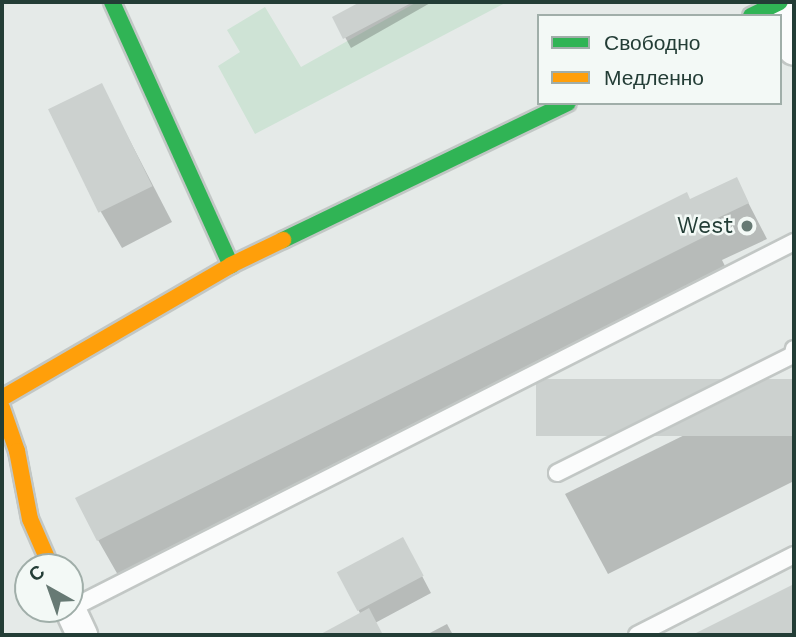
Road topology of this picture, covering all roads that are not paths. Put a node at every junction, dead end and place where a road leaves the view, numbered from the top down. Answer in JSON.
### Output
{"nodes":[{"id":1,"x":112,"y":2,"type":"edge"},
{"id":2,"x":780,"y":2,"type":"edge"},
{"id":3,"x":755,"y":14,"type":"edge"},
{"id":4,"x":794,"y":50,"type":"edge"},
{"id":5,"x":564,"y":105,"type":"edge"},
{"id":6,"x":794,"y":242,"type":"edge"},
{"id":7,"x":231,"y":265,"type":"junction"},
{"id":8,"x":794,"y":349,"type":"edge"},
{"id":9,"x":2,"y":398,"type":"edge"},
{"id":10,"x":2,"y":408,"type":"edge"},
{"id":11,"x":557,"y":473,"type":"dead end"},
{"id":12,"x":45,"y":553,"type":"edge"},
{"id":13,"x":794,"y":555,"type":"edge"},
{"id":14,"x":84,"y":602,"type":"edge"},
{"id":15,"x":637,"y":635,"type":"edge"}],
"edges":[{"from":1,"to":7,"type":"main road"},
{"from":2,"to":3,"type":"main road"},
{"from":2,"to":4,"type":"street"},
{"from":5,"to":7,"type":"main road"},
{"from":6,"to":14,"type":"lane"},
{"from":7,"to":9,"type":"main road"},
{"from":8,"to":11,"type":"lane"},
{"from":10,"to":12,"type":"main road"},
{"from":13,"to":15,"type":"lane"}]}
